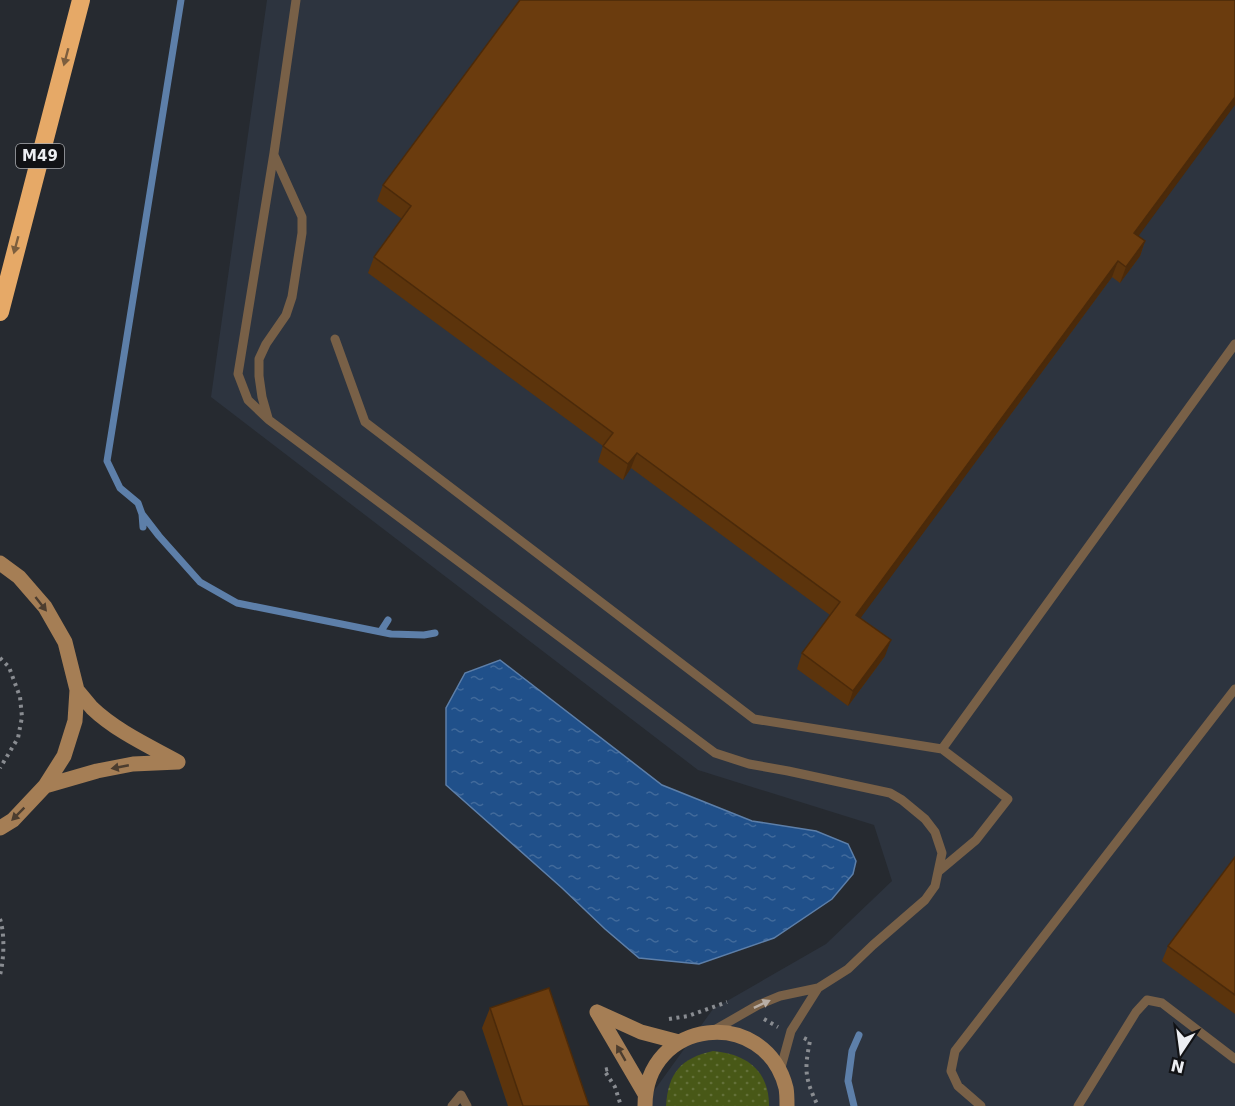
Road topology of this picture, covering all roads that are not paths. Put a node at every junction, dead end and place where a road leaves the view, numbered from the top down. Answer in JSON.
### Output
{"nodes":[{"id":1,"x":81,"y":0,"type":"edge"},
{"id":2,"x":296,"y":0,"type":"edge"},
{"id":3,"x":274,"y":153,"type":"junction"},
{"id":4,"x":0,"y":312,"type":"edge"},
{"id":5,"x":335,"y":339,"type":"dead end"},
{"id":6,"x":1235,"y":344,"type":"edge"},
{"id":7,"x":269,"y":420,"type":"junction"},
{"id":8,"x":0,"y":563,"type":"edge"},
{"id":9,"x":1235,"y":689,"type":"edge"},
{"id":10,"x":77,"y":690,"type":"junction"},
{"id":11,"x":942,"y":749,"type":"junction"},
{"id":12,"x":45,"y":786,"type":"junction"},
{"id":13,"x":0,"y":828,"type":"edge"},
{"id":14,"x":939,"y":871,"type":"junction"},
{"id":15,"x":818,"y":988,"type":"junction"},
{"id":16,"x":711,"y":1032,"type":"junction"},
{"id":17,"x":679,"y":1042,"type":"junction"},
{"id":18,"x":1235,"y":1059,"type":"edge"},
{"id":19,"x":780,"y":1071,"type":"junction"},
{"id":20,"x":645,"y":1100,"type":"edge"},
{"id":21,"x":452,"y":1106,"type":"edge"},
{"id":22,"x":467,"y":1106,"type":"edge"},
{"id":23,"x":787,"y":1106,"type":"edge"},
{"id":24,"x":981,"y":1106,"type":"edge"},
{"id":25,"x":1078,"y":1106,"type":"edge"}],
"edges":[{"from":1,"to":4,"type":"highway","number":"M49","one_way":true},
{"from":2,"to":3,"type":"lane"},
{"from":3,"to":7,"type":"lane"},
{"from":3,"to":7,"type":"lane"},
{"from":5,"to":11,"type":"lane"},
{"from":6,"to":11,"type":"lane"},
{"from":7,"to":14,"type":"lane"},
{"from":8,"to":10,"type":"street","one_way":true},
{"from":9,"to":24,"type":"lane"},
{"from":10,"to":12,"type":"street"},
{"from":10,"to":12,"type":"street","one_way":true},
{"from":11,"to":14,"type":"lane"},
{"from":12,"to":13,"type":"street","one_way":true},
{"from":14,"to":15,"type":"lane"},
{"from":16,"to":15,"type":"lane","one_way":true},
{"from":15,"to":19,"type":"lane"},
{"from":16,"to":17,"type":"street"},
{"from":16,"to":19,"type":"street"},
{"from":17,"to":20,"type":"street"},
{"from":20,"to":17,"type":"street","one_way":true},
{"from":18,"to":25,"type":"lane"},
{"from":19,"to":23,"type":"street"},
{"from":21,"to":22,"type":"lane"}]}
